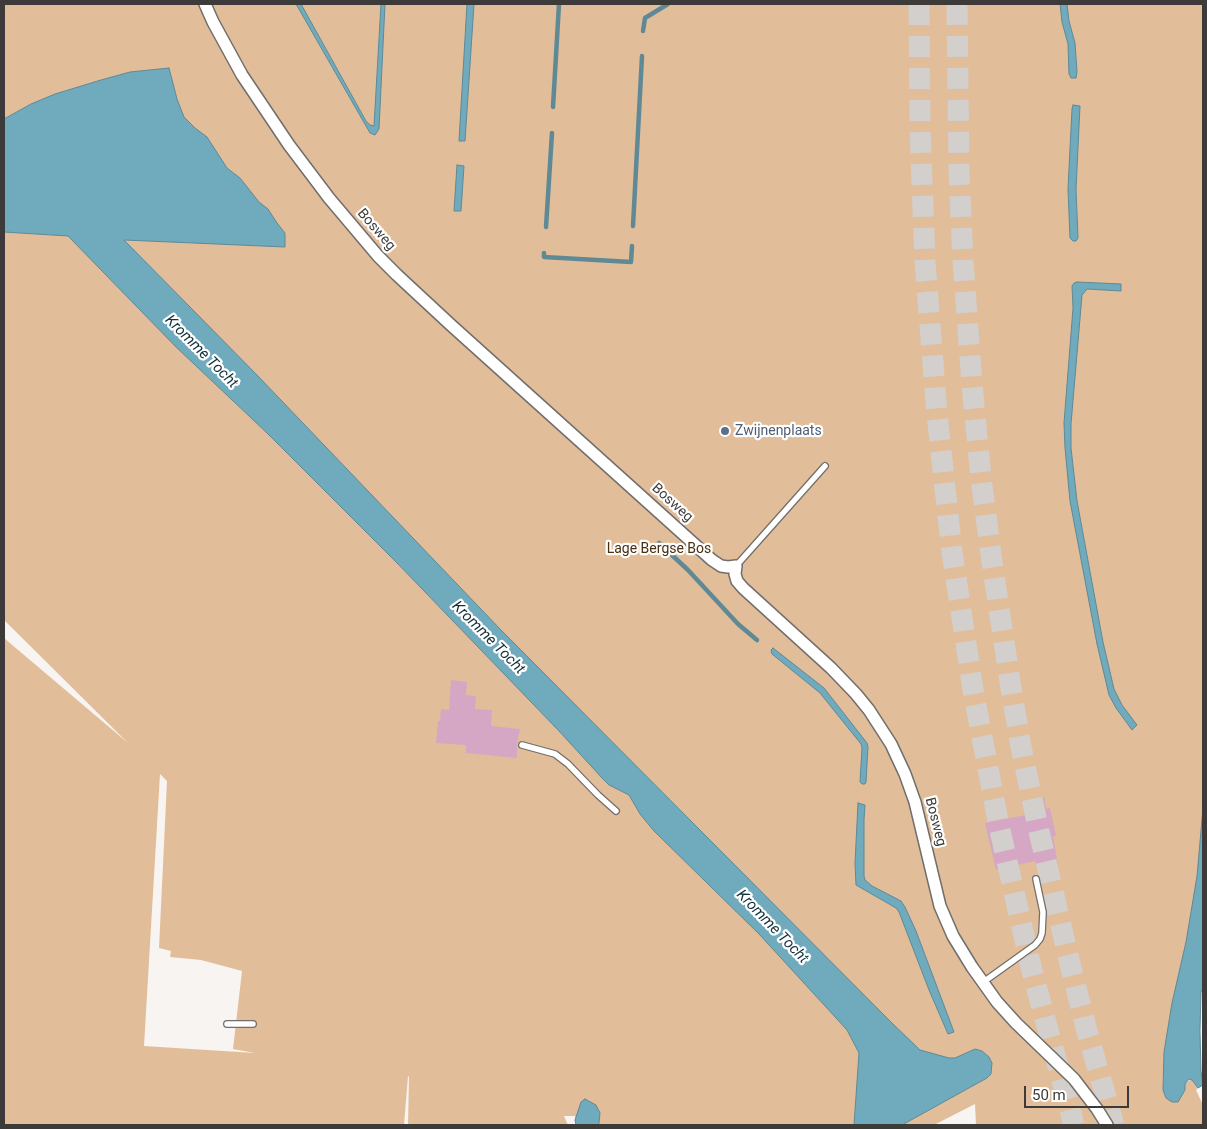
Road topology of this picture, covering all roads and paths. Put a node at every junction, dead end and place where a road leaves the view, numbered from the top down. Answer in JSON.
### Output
{"nodes":[{"id":1,"x":205,"y":4,"type":"edge"},
{"id":2,"x":825,"y":466,"type":"dead end"},
{"id":3,"x":736,"y":566,"type":"junction"},
{"id":4,"x":522,"y":745,"type":"dead end"},
{"id":5,"x":616,"y":810,"type":"dead end"},
{"id":6,"x":1036,"y":880,"type":"dead end"},
{"id":7,"x":982,"y":983,"type":"junction"},
{"id":8,"x":227,"y":1024,"type":"dead end"},
{"id":9,"x":253,"y":1024,"type":"dead end"},
{"id":10,"x":1107,"y":1125,"type":"edge"}],
"edges":[{"from":1,"to":3,"type":"street","name":"Bosweg"},
{"from":2,"to":3,"type":"lane"},
{"from":3,"to":7,"type":"street","name":"Bosweg"},
{"from":4,"to":5,"type":"lane"},
{"from":6,"to":7,"type":"lane"},
{"from":7,"to":10,"type":"street","name":"Bosweg"},
{"from":8,"to":9,"type":"lane"}]}
